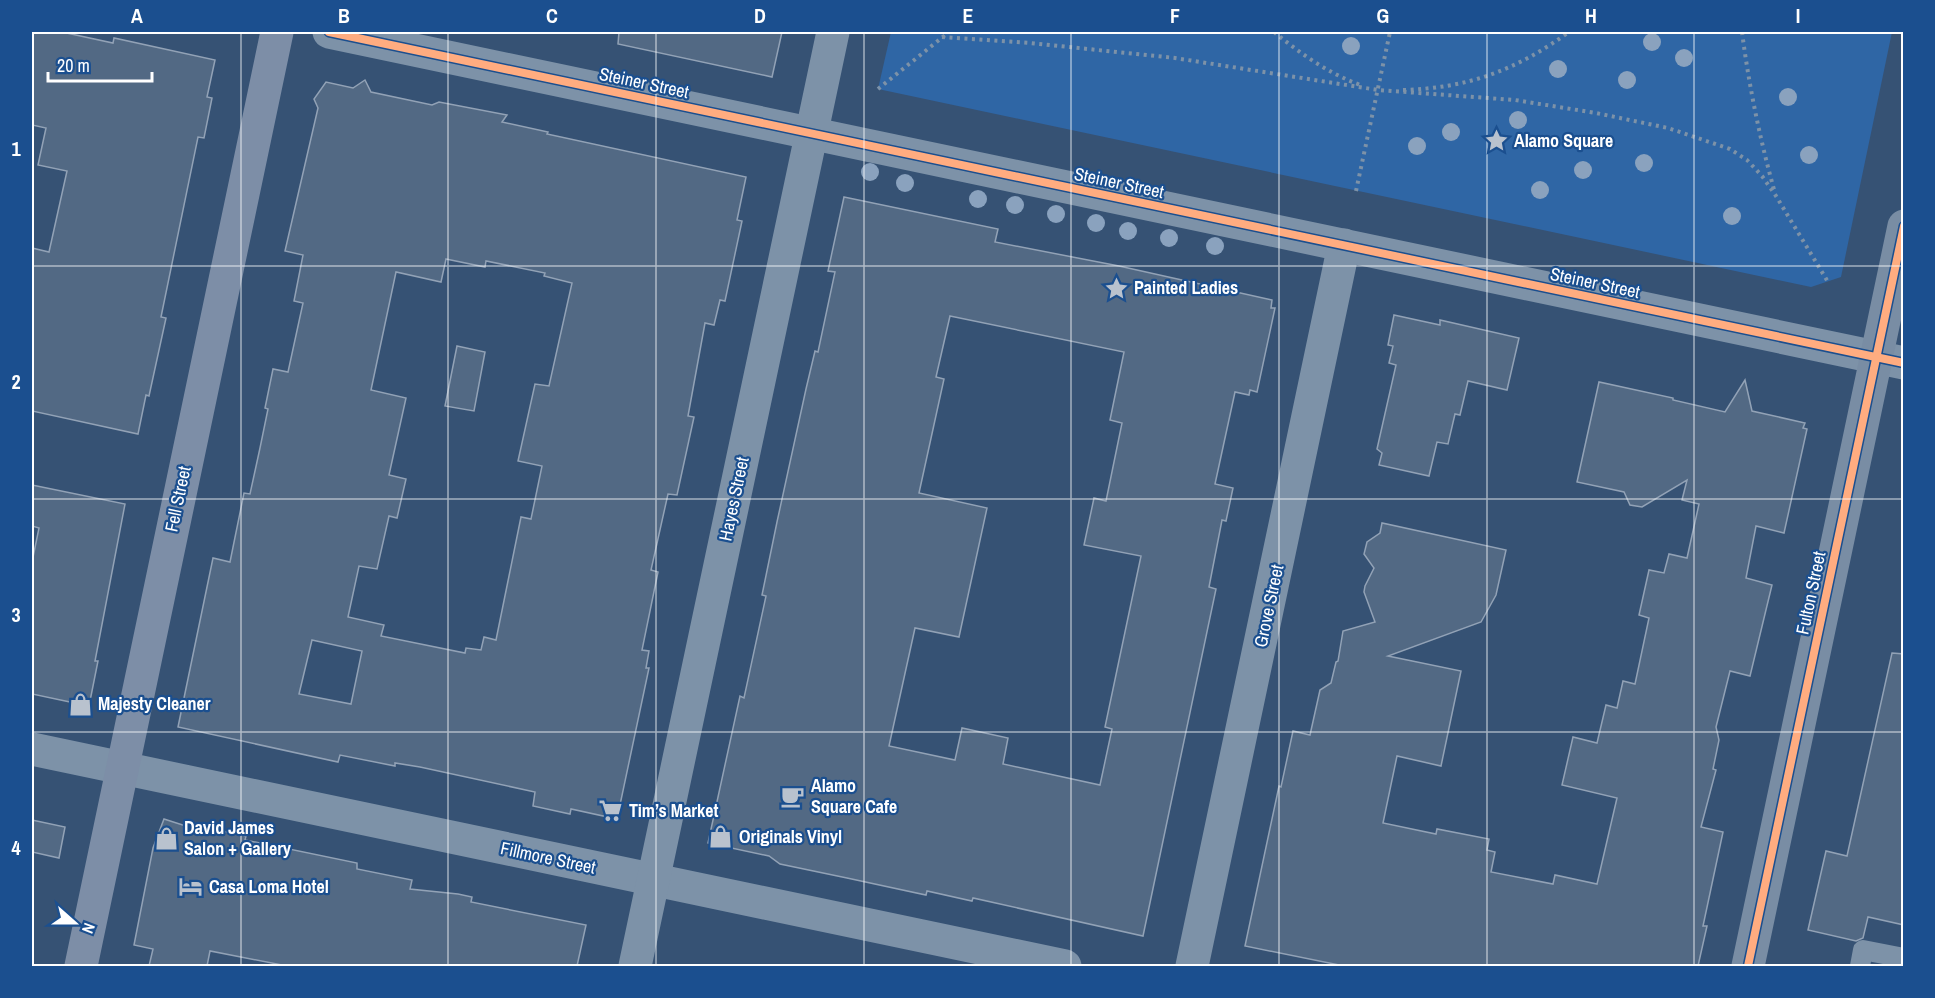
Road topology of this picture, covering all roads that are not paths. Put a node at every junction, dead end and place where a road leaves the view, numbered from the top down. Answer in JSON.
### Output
{"nodes":[{"id":1,"x":277,"y":32,"type":"edge"},
{"id":2,"x":329,"y":32,"type":"edge"},
{"id":3,"x":833,"y":32,"type":"edge"},
{"id":4,"x":811,"y":133,"type":"junction"},
{"id":5,"x":1904,"y":226,"type":"edge"},
{"id":6,"x":1344,"y":245,"type":"junction"},
{"id":7,"x":1890,"y":360,"type":"edge"},
{"id":8,"x":32,"y":748,"type":"edge"},
{"id":9,"x":122,"y":768,"type":"junction"},
{"id":10,"x":654,"y":880,"type":"junction"},
{"id":11,"x":1904,"y":958,"type":"edge"},
{"id":12,"x":81,"y":966,"type":"edge"},
{"id":13,"x":635,"y":966,"type":"edge"},
{"id":14,"x":1065,"y":966,"type":"edge"},
{"id":15,"x":1192,"y":966,"type":"edge"},
{"id":16,"x":1748,"y":966,"type":"edge"},
{"id":17,"x":1860,"y":966,"type":"edge"}],
"edges":[{"from":1,"to":9,"type":"main road","name":"Fell Street"},
{"from":2,"to":4,"type":"street","name":"Steiner Street"},
{"from":3,"to":4,"type":"street","name":"Hayes Street"},
{"from":4,"to":6,"type":"street","name":"Steiner Street"},
{"from":4,"to":10,"type":"street","name":"Hayes Street"},
{"from":5,"to":7,"type":"street","name":"Fulton Street"},
{"from":6,"to":7,"type":"street","name":"Steiner Street"},
{"from":6,"to":15,"type":"street","name":"Grove Street"},
{"from":7,"to":16,"type":"street","name":"Fulton Street"},
{"from":8,"to":9,"type":"street","name":"Fillmore Street"},
{"from":9,"to":10,"type":"street","name":"Fillmore Street"},
{"from":9,"to":12,"type":"main road","name":"Fell Street"},
{"from":10,"to":13,"type":"street","name":"Hayes Street"},
{"from":10,"to":14,"type":"street","name":"Fillmore Street"},
{"from":11,"to":17,"type":"lane"}]}
